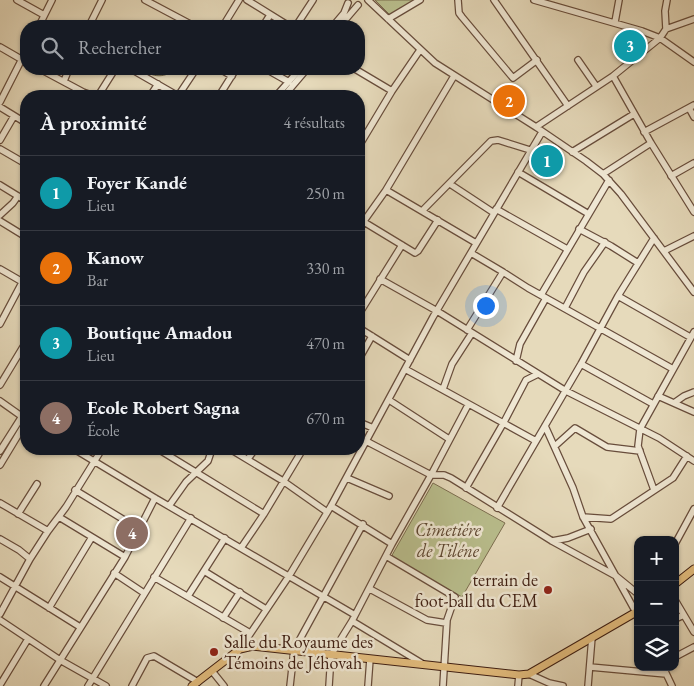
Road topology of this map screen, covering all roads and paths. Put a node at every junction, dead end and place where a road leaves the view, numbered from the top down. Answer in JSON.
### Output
{"nodes":[{"id":1,"x":17,"y":0,"type":"edge"},
{"id":2,"x":52,"y":0,"type":"edge"},
{"id":3,"x":102,"y":0,"type":"edge"},
{"id":4,"x":147,"y":0,"type":"edge"},
{"id":5,"x":239,"y":0,"type":"edge"},
{"id":6,"x":247,"y":0,"type":"edge"},
{"id":7,"x":313,"y":0,"type":"edge"},
{"id":8,"x":420,"y":0,"type":"edge"},
{"id":9,"x":458,"y":0,"type":"edge"},
{"id":10,"x":494,"y":0,"type":"edge"},
{"id":11,"x":534,"y":0,"type":"edge"},
{"id":12,"x":619,"y":0,"type":"edge"},
{"id":13,"x":668,"y":0,"type":"edge"},
{"id":14,"x":347,"y":1,"type":"edge"},
{"id":15,"x":363,"y":2,"type":"edge"},
{"id":16,"x":44,"y":15,"type":"junction"},
{"id":17,"x":270,"y":15,"type":"junction"},
{"id":18,"x":388,"y":19,"type":"junction"},
{"id":19,"x":694,"y":19,"type":"edge"},
{"id":20,"x":41,"y":20,"type":"edge"},
{"id":21,"x":92,"y":20,"type":"edge"},
{"id":22,"x":183,"y":20,"type":"edge"},
{"id":23,"x":227,"y":20,"type":"edge"},
{"id":24,"x":267,"y":20,"type":"edge"},
{"id":25,"x":279,"y":20,"type":"edge"},
{"id":26,"x":300,"y":20,"type":"edge"},
{"id":27,"x":338,"y":20,"type":"edge"},
{"id":28,"x":346,"y":20,"type":"edge"},
{"id":29,"x":615,"y":22,"type":"junction"},
{"id":30,"x":666,"y":29,"type":"junction"},
{"id":31,"x":660,"y":38,"type":"junction"},
{"id":32,"x":0,"y":47,"type":"edge"},
{"id":33,"x":420,"y":50,"type":"junction"},
{"id":34,"x":20,"y":59,"type":"edge"},
{"id":35,"x":537,"y":60,"type":"junction"},
{"id":36,"x":578,"y":60,"type":"dead end"},
{"id":37,"x":694,"y":62,"type":"edge"},
{"id":38,"x":20,"y":68,"type":"edge"},
{"id":39,"x":52,"y":75,"type":"edge"},
{"id":40,"x":67,"y":75,"type":"edge"},
{"id":41,"x":111,"y":75,"type":"edge"},
{"id":42,"x":141,"y":75,"type":"edge"},
{"id":43,"x":192,"y":75,"type":"edge"},
{"id":44,"x":277,"y":75,"type":"edge"},
{"id":45,"x":295,"y":75,"type":"edge"},
{"id":46,"x":302,"y":75,"type":"edge"},
{"id":47,"x":365,"y":75,"type":"edge"},
{"id":48,"x":232,"y":76,"type":"edge"},
{"id":49,"x":454,"y":76,"type":"junction"},
{"id":50,"x":613,"y":76,"type":"junction"},
{"id":51,"x":64,"y":81,"type":"junction"},
{"id":52,"x":289,"y":82,"type":"junction"},
{"id":53,"x":158,"y":84,"type":"junction"},
{"id":54,"x":596,"y":86,"type":"junction"},
{"id":55,"x":83,"y":90,"type":"edge"},
{"id":56,"x":100,"y":90,"type":"edge"},
{"id":57,"x":154,"y":90,"type":"edge"},
{"id":58,"x":168,"y":90,"type":"edge"},
{"id":59,"x":182,"y":90,"type":"edge"},
{"id":60,"x":223,"y":90,"type":"edge"},
{"id":61,"x":282,"y":90,"type":"edge"},
{"id":62,"x":289,"y":90,"type":"edge"},
{"id":63,"x":392,"y":91,"type":"junction"},
{"id":64,"x":0,"y":102,"type":"edge"},
{"id":65,"x":568,"y":106,"type":"junction"},
{"id":66,"x":691,"y":106,"type":"edge"},
{"id":67,"x":0,"y":107,"type":"edge"},
{"id":68,"x":634,"y":114,"type":"junction"},
{"id":69,"x":14,"y":116,"type":"junction"},
{"id":70,"x":694,"y":117,"type":"edge"},
{"id":71,"x":20,"y":120,"type":"edge"},
{"id":72,"x":536,"y":127,"type":"junction"},
{"id":73,"x":542,"y":132,"type":"junction"},
{"id":74,"x":644,"y":132,"type":"junction"},
{"id":75,"x":365,"y":136,"type":"edge"},
{"id":76,"x":0,"y":140,"type":"edge"},
{"id":77,"x":651,"y":143,"type":"junction"},
{"id":78,"x":0,"y":150,"type":"edge"},
{"id":79,"x":530,"y":150,"type":"junction"},
{"id":80,"x":572,"y":152,"type":"junction"},
{"id":81,"x":20,"y":161,"type":"edge"},
{"id":82,"x":694,"y":163,"type":"edge"},
{"id":83,"x":518,"y":172,"type":"junction"},
{"id":84,"x":603,"y":174,"type":"junction"},
{"id":85,"x":671,"y":176,"type":"junction"},
{"id":86,"x":609,"y":180,"type":"junction"},
{"id":87,"x":450,"y":184,"type":"junction"},
{"id":88,"x":0,"y":185,"type":"edge"},
{"id":89,"x":386,"y":190,"type":"junction"},
{"id":90,"x":18,"y":196,"type":"joint"},
{"id":91,"x":422,"y":211,"type":"junction"},
{"id":92,"x":495,"y":211,"type":"junction"},
{"id":93,"x":694,"y":212,"type":"edge"},
{"id":94,"x":588,"y":213,"type":"junction"},
{"id":95,"x":0,"y":214,"type":"edge"},
{"id":96,"x":365,"y":215,"type":"edge"},
{"id":97,"x":438,"y":220,"type":"junction"},
{"id":98,"x":0,"y":221,"type":"edge"},
{"id":99,"x":365,"y":222,"type":"edge"},
{"id":100,"x":579,"y":229,"type":"junction"},
{"id":101,"x":20,"y":233,"type":"edge"},
{"id":102,"x":694,"y":236,"type":"edge"},
{"id":103,"x":654,"y":238,"type":"junction"},
{"id":104,"x":605,"y":242,"type":"junction"},
{"id":105,"x":476,"y":243,"type":"junction"},
{"id":106,"x":402,"y":245,"type":"junction"},
{"id":107,"x":567,"y":249,"type":"junction"},
{"id":108,"x":664,"y":251,"type":"junction"},
{"id":109,"x":471,"y":252,"type":"junction"},
{"id":110,"x":638,"y":264,"type":"junction"},
{"id":111,"x":0,"y":269,"type":"edge"},
{"id":112,"x":504,"y":272,"type":"junction"},
{"id":113,"x":380,"y":279,"type":"junction"},
{"id":114,"x":20,"y":281,"type":"edge"},
{"id":115,"x":20,"y":289,"type":"edge"},
{"id":116,"x":694,"y":292,"type":"edge"},
{"id":117,"x":544,"y":296,"type":"junction"},
{"id":118,"x":618,"y":296,"type":"junction"},
{"id":119,"x":365,"y":304,"type":"edge"},
{"id":120,"x":565,"y":308,"type":"junction"},
{"id":121,"x":437,"y":311,"type":"junction"},
{"id":122,"x":2,"y":315,"type":"edge"},
{"id":123,"x":0,"y":324,"type":"edge"},
{"id":124,"x":601,"y":329,"type":"junction"},
{"id":125,"x":365,"y":332,"type":"edge"},
{"id":126,"x":470,"y":332,"type":"junction"},
{"id":127,"x":692,"y":334,"type":"edge"},
{"id":128,"x":372,"y":336,"type":"junction"},
{"id":129,"x":365,"y":348,"type":"edge"},
{"id":130,"x":20,"y":352,"type":"edge"},
{"id":131,"x":410,"y":360,"type":"junction"},
{"id":132,"x":516,"y":361,"type":"junction"},
{"id":133,"x":581,"y":364,"type":"junction"},
{"id":134,"x":523,"y":365,"type":"junction"},
{"id":135,"x":405,"y":369,"type":"junction"},
{"id":136,"x":674,"y":369,"type":"junction"},
{"id":137,"x":538,"y":374,"type":"junction"},
{"id":138,"x":526,"y":380,"type":"junction"},
{"id":139,"x":0,"y":385,"type":"edge"},
{"id":140,"x":443,"y":389,"type":"junction"},
{"id":141,"x":566,"y":391,"type":"junction"},
{"id":142,"x":694,"y":392,"type":"edge"},
{"id":143,"x":658,"y":396,"type":"junction"},
{"id":144,"x":389,"y":400,"type":"junction"},
{"id":145,"x":0,"y":401,"type":"edge"},
{"id":146,"x":674,"y":403,"type":"junction"},
{"id":147,"x":653,"y":404,"type":"junction"},
{"id":148,"x":468,"y":405,"type":"junction"},
{"id":149,"x":694,"y":412,"type":"edge"},
{"id":150,"x":20,"y":415,"type":"edge"},
{"id":151,"x":504,"y":422,"type":"junction"},
{"id":152,"x":365,"y":425,"type":"edge"},
{"id":153,"x":20,"y":426,"type":"edge"},
{"id":154,"x":545,"y":426,"type":"junction"},
{"id":155,"x":20,"y":428,"type":"edge"},
{"id":156,"x":373,"y":428,"type":"junction"},
{"id":157,"x":640,"y":429,"type":"junction"},
{"id":158,"x":551,"y":438,"type":"junction"},
{"id":159,"x":449,"y":439,"type":"junction"},
{"id":160,"x":536,"y":440,"type":"junction"},
{"id":161,"x":366,"y":441,"type":"joint"},
{"id":162,"x":555,"y":446,"type":"junction"},
{"id":163,"x":640,"y":451,"type":"junction"},
{"id":164,"x":0,"y":452,"type":"edge"},
{"id":165,"x":84,"y":455,"type":"edge"},
{"id":166,"x":98,"y":455,"type":"edge"},
{"id":167,"x":168,"y":455,"type":"edge"},
{"id":168,"x":210,"y":455,"type":"edge"},
{"id":169,"x":241,"y":455,"type":"edge"},
{"id":170,"x":251,"y":455,"type":"edge"},
{"id":171,"x":299,"y":455,"type":"edge"},
{"id":172,"x":358,"y":455,"type":"edge"},
{"id":173,"x":688,"y":456,"type":"junction"},
{"id":174,"x":248,"y":459,"type":"junction"},
{"id":175,"x":94,"y":461,"type":"junction"},
{"id":176,"x":694,"y":461,"type":"edge"},
{"id":177,"x":0,"y":465,"type":"edge"},
{"id":178,"x":197,"y":472,"type":"junction"},
{"id":179,"x":432,"y":475,"type":"junction"},
{"id":180,"x":346,"y":478,"type":"junction"},
{"id":181,"x":284,"y":481,"type":"junction"},
{"id":182,"x":37,"y":484,"type":"dead end"},
{"id":183,"x":466,"y":488,"type":"junction"},
{"id":184,"x":75,"y":490,"type":"junction"},
{"id":185,"x":654,"y":490,"type":"junction"},
{"id":186,"x":389,"y":496,"type":"dead end"},
{"id":187,"x":155,"y":498,"type":"junction"},
{"id":188,"x":0,"y":503,"type":"edge"},
{"id":189,"x":169,"y":506,"type":"junction"},
{"id":190,"x":331,"y":506,"type":"junction"},
{"id":191,"x":497,"y":508,"type":"junction"},
{"id":192,"x":694,"y":509,"type":"edge"},
{"id":193,"x":327,"y":512,"type":"junction"},
{"id":194,"x":18,"y":514,"type":"junction"},
{"id":195,"x":264,"y":514,"type":"junction"},
{"id":196,"x":59,"y":517,"type":"junction"},
{"id":197,"x":584,"y":517,"type":"junction"},
{"id":198,"x":191,"y":518,"type":"junction"},
{"id":199,"x":363,"y":524,"type":"junction"},
{"id":200,"x":138,"y":529,"type":"junction"},
{"id":201,"x":591,"y":529,"type":"junction"},
{"id":202,"x":48,"y":531,"type":"junction"},
{"id":203,"x":92,"y":537,"type":"junction"},
{"id":204,"x":679,"y":537,"type":"edge"},
{"id":205,"x":225,"y":538,"type":"junction"},
{"id":206,"x":0,"y":539,"type":"edge"},
{"id":207,"x":552,"y":541,"type":"junction"},
{"id":208,"x":392,"y":544,"type":"junction"},
{"id":209,"x":241,"y":548,"type":"junction"},
{"id":210,"x":386,"y":556,"type":"junction"},
{"id":211,"x":125,"y":557,"type":"junction"},
{"id":212,"x":30,"y":560,"type":"junction"},
{"id":213,"x":694,"y":569,"type":"edge"},
{"id":214,"x":204,"y":570,"type":"junction"},
{"id":215,"x":114,"y":573,"type":"junction"},
{"id":216,"x":289,"y":576,"type":"junction"},
{"id":217,"x":616,"y":576,"type":"junction"},
{"id":218,"x":0,"y":577,"type":"edge"},
{"id":219,"x":154,"y":577,"type":"junction"},
{"id":220,"x":679,"y":581,"type":"edge"},
{"id":221,"x":16,"y":586,"type":"junction"},
{"id":222,"x":370,"y":589,"type":"junction"},
{"id":223,"x":634,"y":591,"type":"edge"},
{"id":224,"x":240,"y":592,"type":"junction"},
{"id":225,"x":144,"y":593,"type":"junction"},
{"id":226,"x":188,"y":596,"type":"junction"},
{"id":227,"x":324,"y":597,"type":"junction"},
{"id":228,"x":679,"y":607,"type":"edge"},
{"id":229,"x":49,"y":608,"type":"junction"},
{"id":230,"x":634,"y":608,"type":"edge"},
{"id":231,"x":266,"y":609,"type":"junction"},
{"id":232,"x":0,"y":614,"type":"edge"},
{"id":233,"x":355,"y":615,"type":"junction"},
{"id":234,"x":634,"y":615,"type":"edge"},
{"id":235,"x":684,"y":615,"type":"junction"},
{"id":236,"x":222,"y":618,"type":"junction"},
{"id":237,"x":679,"y":618,"type":"edge"},
{"id":238,"x":0,"y":620,"type":"edge"},
{"id":239,"x":352,"y":622,"type":"junction"},
{"id":240,"x":446,"y":623,"type":"junction"},
{"id":241,"x":10,"y":627,"type":"junction"},
{"id":242,"x":80,"y":627,"type":"junction"},
{"id":243,"x":0,"y":629,"type":"edge"},
{"id":244,"x":694,"y":632,"type":"edge"},
{"id":245,"x":250,"y":633,"type":"junction"},
{"id":246,"x":592,"y":637,"type":"junction"},
{"id":247,"x":28,"y":639,"type":"junction"},
{"id":248,"x":694,"y":647,"type":"edge"},
{"id":249,"x":240,"y":649,"type":"junction"},
{"id":250,"x":294,"y":650,"type":"junction"},
{"id":251,"x":331,"y":654,"type":"junction"},
{"id":252,"x":679,"y":655,"type":"edge"},
{"id":253,"x":370,"y":659,"type":"junction"},
{"id":254,"x":60,"y":660,"type":"junction"},
{"id":255,"x":425,"y":665,"type":"junction"},
{"id":256,"x":444,"y":667,"type":"junction"},
{"id":257,"x":590,"y":667,"type":"junction"},
{"id":258,"x":212,"y":670,"type":"junction"},
{"id":259,"x":665,"y":671,"type":"edge"},
{"id":260,"x":529,"y":674,"type":"junction"},
{"id":261,"x":666,"y":674,"type":"junction"},
{"id":262,"x":519,"y":675,"type":"junction"},
{"id":263,"x":92,"y":678,"type":"junction"},
{"id":264,"x":0,"y":684,"type":"edge"},
{"id":265,"x":195,"y":684,"type":"edge"},
{"id":266,"x":44,"y":686,"type":"edge"},
{"id":267,"x":88,"y":686,"type":"edge"},
{"id":268,"x":106,"y":686,"type":"edge"},
{"id":269,"x":132,"y":686,"type":"edge"},
{"id":270,"x":224,"y":686,"type":"edge"},
{"id":271,"x":290,"y":686,"type":"edge"},
{"id":272,"x":329,"y":686,"type":"edge"},
{"id":273,"x":368,"y":686,"type":"edge"},
{"id":274,"x":443,"y":686,"type":"edge"},
{"id":275,"x":518,"y":686,"type":"edge"},
{"id":276,"x":564,"y":686,"type":"edge"},
{"id":277,"x":588,"y":686,"type":"edge"},
{"id":278,"x":672,"y":686,"type":"edge"}],
"edges":[{"from":1,"to":16,"type":"street"},
{"from":2,"to":16,"type":"street"},
{"from":3,"to":21,"type":"street"},
{"from":4,"to":22,"type":"street"},
{"from":5,"to":23,"type":"street"},
{"from":6,"to":17,"type":"street"},
{"from":7,"to":26,"type":"street"},
{"from":8,"to":18,"type":"street"},
{"from":9,"to":35,"type":"street"},
{"from":10,"to":35,"type":"street"},
{"from":11,"to":29,"type":"street"},
{"from":12,"to":29,"type":"street"},
{"from":13,"to":30,"type":"street"},
{"from":14,"to":15,"type":"street"},
{"from":14,"to":27,"type":"street"},
{"from":15,"to":18,"type":"street"},
{"from":15,"to":28,"type":"street"},
{"from":16,"to":20,"type":"street"},
{"from":17,"to":24,"type":"street"},
{"from":17,"to":25,"type":"street"},
{"from":18,"to":33,"type":"street"},
{"from":19,"to":30,"type":"street"},
{"from":29,"to":31,"type":"street"},
{"from":30,"to":31,"type":"street"},
{"from":31,"to":37,"type":"street"},
{"from":31,"to":50,"type":"street"},
{"from":32,"to":34,"type":"street"},
{"from":33,"to":49,"type":"street"},
{"from":33,"to":63,"type":"street"},
{"from":35,"to":65,"type":"street"},
{"from":36,"to":54,"type":"street"},
{"from":38,"to":64,"type":"street"},
{"from":39,"to":51,"type":"street"},
{"from":40,"to":51,"type":"street"},
{"from":41,"to":56,"type":"street"},
{"from":42,"to":53,"type":"street"},
{"from":43,"to":59,"type":"street"},
{"from":44,"to":52,"type":"street"},
{"from":45,"to":52,"type":"street"},
{"from":46,"to":62,"type":"street"},
{"from":47,"to":63,"type":"street"},
{"from":48,"to":60,"type":"street"},
{"from":49,"to":72,"type":"street"},
{"from":49,"to":89,"type":"street"},
{"from":50,"to":54,"type":"street"},
{"from":50,"to":68,"type":"street"},
{"from":51,"to":55,"type":"street"},
{"from":52,"to":61,"type":"street"},
{"from":53,"to":57,"type":"street"},
{"from":53,"to":58,"type":"street"},
{"from":54,"to":65,"type":"street"},
{"from":63,"to":75,"type":"street"},
{"from":65,"to":72,"type":"street"},
{"from":66,"to":70,"type":"street"},
{"from":66,"to":74,"type":"street"},
{"from":67,"to":69,"type":"street"},
{"from":68,"to":74,"type":"street"},
{"from":68,"to":80,"type":"street"},
{"from":69,"to":71,"type":"street"},
{"from":69,"to":76,"type":"street"},
{"from":72,"to":73,"type":"street"},
{"from":73,"to":79,"type":"street"},
{"from":73,"to":80,"type":"street"},
{"from":74,"to":77,"type":"street"},
{"from":77,"to":84,"type":"street"},
{"from":77,"to":85,"type":"street"},
{"from":78,"to":81,"type":"street"},
{"from":79,"to":83,"type":"street"},
{"from":79,"to":87,"type":"street"},
{"from":80,"to":84,"type":"street"},
{"from":82,"to":85,"type":"street"},
{"from":83,"to":92,"type":"street"},
{"from":83,"to":94,"type":"street"},
{"from":84,"to":86,"type":"street"},
{"from":85,"to":93,"type":"street"},
{"from":86,"to":94,"type":"street"},
{"from":86,"to":103,"type":"street"},
{"from":87,"to":91,"type":"street"},
{"from":87,"to":92,"type":"street"},
{"from":88,"to":90,"type":"street"},
{"from":89,"to":91,"type":"street"},
{"from":89,"to":96,"type":"street"},
{"from":90,"to":95,"type":"street"},
{"from":91,"to":97,"type":"street"},
{"from":92,"to":105,"type":"street"},
{"from":92,"to":107,"type":"street"},
{"from":94,"to":100,"type":"street"},
{"from":97,"to":105,"type":"street"},
{"from":97,"to":106,"type":"street"},
{"from":98,"to":101,"type":"street"},
{"from":99,"to":106,"type":"street"},
{"from":100,"to":104,"type":"street"},
{"from":100,"to":107,"type":"street"},
{"from":102,"to":108,"type":"street"},
{"from":103,"to":108,"type":"street"},
{"from":103,"to":110,"type":"street"},
{"from":104,"to":110,"type":"street"},
{"from":104,"to":120,"type":"street"},
{"from":105,"to":109,"type":"street"},
{"from":106,"to":113,"type":"street"},
{"from":107,"to":117,"type":"street"},
{"from":108,"to":116,"type":"street"},
{"from":109,"to":112,"type":"street"},
{"from":109,"to":121,"type":"street"},
{"from":110,"to":118,"type":"street"},
{"from":111,"to":114,"type":"street"},
{"from":112,"to":117,"type":"street"},
{"from":112,"to":126,"type":"street"},
{"from":113,"to":119,"type":"street"},
{"from":113,"to":121,"type":"street"},
{"from":115,"to":122,"type":"street"},
{"from":117,"to":120,"type":"street"},
{"from":117,"to":132,"type":"street"},
{"from":118,"to":124,"type":"street"},
{"from":118,"to":127,"type":"street"},
{"from":120,"to":124,"type":"street"},
{"from":121,"to":126,"type":"street"},
{"from":121,"to":131,"type":"street"},
{"from":122,"to":123,"type":"street"},
{"from":124,"to":133,"type":"street"},
{"from":124,"to":136,"type":"street"},
{"from":125,"to":128,"type":"street"},
{"from":126,"to":132,"type":"street"},
{"from":126,"to":140,"type":"street"},
{"from":127,"to":136,"type":"street"},
{"from":128,"to":129,"type":"street"},
{"from":128,"to":131,"type":"street"},
{"from":130,"to":139,"type":"street"},
{"from":131,"to":135,"type":"street"},
{"from":132,"to":134,"type":"street"},
{"from":133,"to":141,"type":"street"},
{"from":133,"to":147,"type":"street"},
{"from":134,"to":137,"type":"street"},
{"from":134,"to":138,"type":"street"},
{"from":135,"to":140,"type":"street"},
{"from":135,"to":144,"type":"street"},
{"from":136,"to":143,"type":"street"},
{"from":137,"to":138,"type":"street"},
{"from":137,"to":141,"type":"street"},
{"from":138,"to":151,"type":"street"},
{"from":140,"to":148,"type":"street"},
{"from":141,"to":154,"type":"street"},
{"from":141,"to":157,"type":"street"},
{"from":142,"to":146,"type":"street"},
{"from":143,"to":146,"type":"street"},
{"from":143,"to":147,"type":"street"},
{"from":144,"to":156,"type":"street"},
{"from":144,"to":159,"type":"street"},
{"from":145,"to":150,"type":"street"},
{"from":146,"to":149,"type":"street"},
{"from":147,"to":157,"type":"street"},
{"from":148,"to":151,"type":"street"},
{"from":148,"to":159,"type":"street"},
{"from":151,"to":160,"type":"street"},
{"from":151,"to":183,"type":"street"},
{"from":152,"to":156,"type":"street"},
{"from":153,"to":164,"type":"street"},
{"from":154,"to":158,"type":"street"},
{"from":154,"to":160,"type":"street"},
{"from":155,"to":177,"type":"street"},
{"from":156,"to":161,"type":"street"},
{"from":157,"to":163,"type":"street"},
{"from":157,"to":173,"type":"street"},
{"from":158,"to":160,"type":"street"},
{"from":158,"to":162,"type":"street"},
{"from":159,"to":179,"type":"street"},
{"from":160,"to":191,"type":"street"},
{"from":161,"to":179,"type":"street"},
{"from":162,"to":163,"type":"street"},
{"from":162,"to":197,"type":"street"},
{"from":163,"to":185,"type":"street"},
{"from":165,"to":175,"type":"street"},
{"from":166,"to":175,"type":"street"},
{"from":167,"to":178,"type":"street"},
{"from":168,"to":178,"type":"street"},
{"from":169,"to":174,"type":"street"},
{"from":170,"to":174,"type":"street"},
{"from":171,"to":181,"type":"street"},
{"from":172,"to":180,"type":"street"},
{"from":173,"to":176,"type":"street"},
{"from":173,"to":185,"type":"street"},
{"from":174,"to":181,"type":"street"},
{"from":175,"to":184,"type":"street"},
{"from":175,"to":187,"type":"street"},
{"from":178,"to":189,"type":"street"},
{"from":178,"to":195,"type":"street"},
{"from":179,"to":183,"type":"street"},
{"from":179,"to":208,"type":"street"},
{"from":180,"to":186,"type":"street"},
{"from":180,"to":190,"type":"street"},
{"from":181,"to":193,"type":"street"},
{"from":181,"to":195,"type":"street"},
{"from":182,"to":194,"type":"street"},
{"from":183,"to":191,"type":"street"},
{"from":184,"to":196,"type":"street"},
{"from":184,"to":200,"type":"street"},
{"from":185,"to":197,"type":"street"},
{"from":187,"to":189,"type":"street"},
{"from":187,"to":200,"type":"street"},
{"from":188,"to":194,"type":"street"},
{"from":189,"to":198,"type":"street"},
{"from":190,"to":193,"type":"street"},
{"from":190,"to":199,"type":"street"},
{"from":191,"to":207,"type":"street"},
{"from":192,"to":204,"type":"street"},
{"from":193,"to":216,"type":"street"},
{"from":194,"to":202,"type":"street"},
{"from":195,"to":209,"type":"street"},
{"from":196,"to":202,"type":"street"},
{"from":196,"to":203,"type":"street"},
{"from":197,"to":201,"type":"street"},
{"from":198,"to":205,"type":"street"},
{"from":198,"to":219,"type":"street"},
{"from":199,"to":208,"type":"street"},
{"from":199,"to":227,"type":"street"},
{"from":200,"to":211,"type":"street"},
{"from":201,"to":207,"type":"street"},
{"from":201,"to":217,"type":"street"},
{"from":202,"to":212,"type":"street"},
{"from":203,"to":211,"type":"street"},
{"from":203,"to":229,"type":"street"},
{"from":205,"to":209,"type":"street"},
{"from":205,"to":214,"type":"street"},
{"from":206,"to":212,"type":"street"},
{"from":207,"to":217,"type":"street"},
{"from":208,"to":210,"type":"street"},
{"from":209,"to":216,"type":"street"},
{"from":210,"to":222,"type":"street"},
{"from":210,"to":240,"type":"street"},
{"from":211,"to":215,"type":"street"},
{"from":212,"to":221,"type":"street"},
{"from":213,"to":220,"type":"main road"},
{"from":214,"to":224,"type":"street"},
{"from":214,"to":226,"type":"street"},
{"from":215,"to":225,"type":"street"},
{"from":215,"to":242,"type":"street"},
{"from":216,"to":227,"type":"street"},
{"from":216,"to":231,"type":"street"},
{"from":217,"to":223,"type":"street"},
{"from":217,"to":230,"type":"street"},
{"from":218,"to":221,"type":"street"},
{"from":219,"to":225,"type":"street"},
{"from":219,"to":226,"type":"street"},
{"from":221,"to":229,"type":"street"},
{"from":221,"to":232,"type":"street"},
{"from":222,"to":233,"type":"street"},
{"from":222,"to":240,"type":"street"},
{"from":224,"to":231,"type":"street"},
{"from":224,"to":236,"type":"street"},
{"from":225,"to":263,"type":"street"},
{"from":226,"to":236,"type":"street"},
{"from":227,"to":233,"type":"street"},
{"from":227,"to":250,"type":"street"},
{"from":228,"to":235,"type":"street"},
{"from":229,"to":242,"type":"street"},
{"from":231,"to":245,"type":"street"},
{"from":233,"to":239,"type":"street"},
{"from":234,"to":246,"type":"main road"},
{"from":235,"to":237,"type":"street"},
{"from":235,"to":244,"type":"street"},
{"from":236,"to":245,"type":"street"},
{"from":238,"to":241,"type":"street"},
{"from":239,"to":251,"type":"street"},
{"from":239,"to":255,"type":"street"},
{"from":240,"to":256,"type":"street"},
{"from":241,"to":243,"type":"street"},
{"from":241,"to":247,"type":"street"},
{"from":242,"to":254,"type":"street"},
{"from":245,"to":249,"type":"street"},
{"from":246,"to":257,"type":"street"},
{"from":246,"to":260,"type":"main road"},
{"from":247,"to":254,"type":"street"},
{"from":247,"to":264,"type":"street"},
{"from":248,"to":252,"type":"street"},
{"from":249,"to":250,"type":"main road"},
{"from":249,"to":258,"type":"main road"},
{"from":250,"to":251,"type":"main road"},
{"from":250,"to":271,"type":"street"},
{"from":251,"to":253,"type":"main road"},
{"from":251,"to":272,"type":"street"},
{"from":253,"to":255,"type":"main road"},
{"from":253,"to":273,"type":"street"},
{"from":254,"to":263,"type":"street"},
{"from":254,"to":266,"type":"street"},
{"from":255,"to":256,"type":"main road"},
{"from":256,"to":262,"type":"main road"},
{"from":256,"to":274,"type":"street"},
{"from":257,"to":261,"type":"street"},
{"from":257,"to":277,"type":"street"},
{"from":258,"to":265,"type":"main road"},
{"from":258,"to":270,"type":"street"},
{"from":259,"to":261,"type":"street"},
{"from":260,"to":262,"type":"main road"},
{"from":260,"to":276,"type":"street"},
{"from":261,"to":278,"type":"street"},
{"from":262,"to":275,"type":"street"},
{"from":263,"to":267,"type":"street"},
{"from":263,"to":268,"type":"street"},
{"from":265,"to":269,"type":"street"}]}
